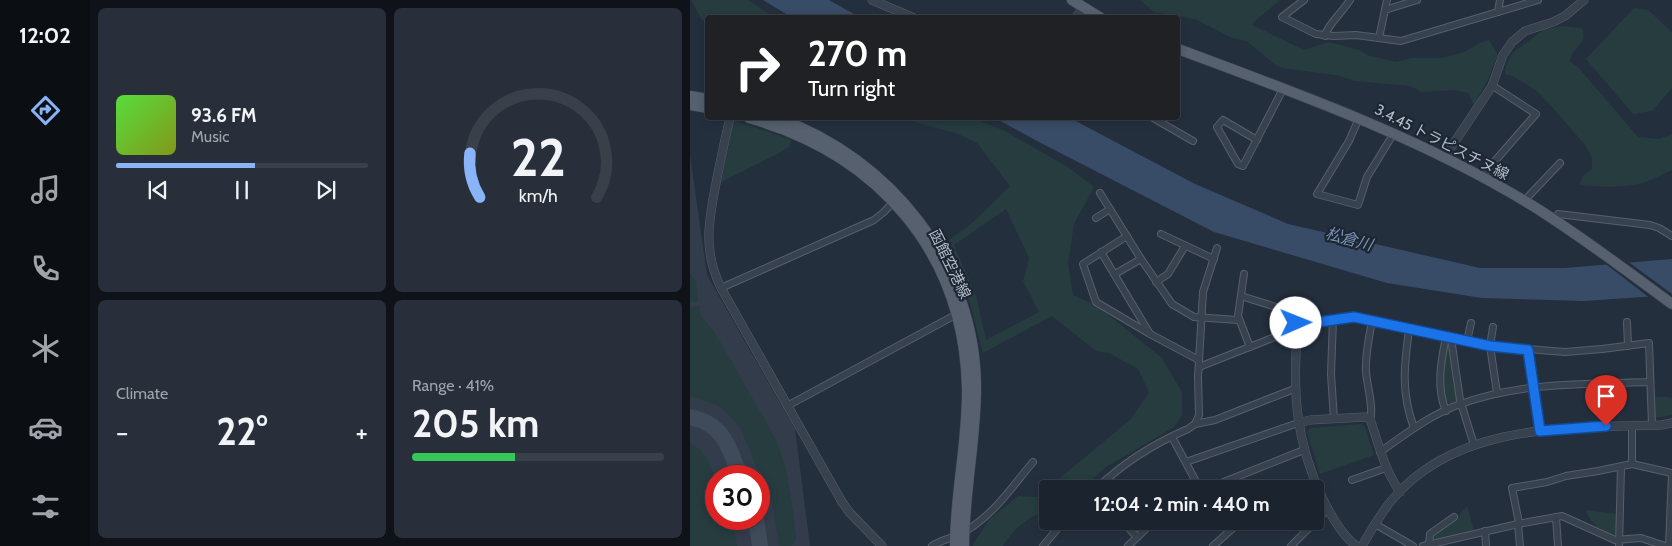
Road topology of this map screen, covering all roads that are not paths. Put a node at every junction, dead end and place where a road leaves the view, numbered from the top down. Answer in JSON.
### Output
{"nodes":[{"id":1,"x":872,"y":0,"type":"edge"},
{"id":2,"x":1072,"y":0,"type":"edge"},
{"id":3,"x":1304,"y":0,"type":"edge"},
{"id":4,"x":1341,"y":0,"type":"edge"},
{"id":5,"x":1350,"y":0,"type":"edge"},
{"id":6,"x":1387,"y":0,"type":"edge"},
{"id":7,"x":1417,"y":0,"type":"edge"},
{"id":8,"x":1500,"y":0,"type":"edge"},
{"id":9,"x":1536,"y":0,"type":"edge"},
{"id":10,"x":1584,"y":0,"type":"edge"},
{"id":11,"x":1086,"y":5,"type":"junction"},
{"id":12,"x":1345,"y":8,"type":"junction"},
{"id":13,"x":1385,"y":10,"type":"junction"},
{"id":14,"x":1498,"y":12,"type":"junction"},
{"id":15,"x":907,"y":15,"type":"edge"},
{"id":16,"x":1078,"y":15,"type":"edge"},
{"id":17,"x":1098,"y":15,"type":"edge"},
{"id":18,"x":1325,"y":36,"type":"junction"},
{"id":19,"x":1379,"y":38,"type":"junction"},
{"id":20,"x":1180,"y":50,"type":"edge"},
{"id":21,"x":1496,"y":88,"type":"dead end"},
{"id":22,"x":1283,"y":89,"type":"junction"},
{"id":23,"x":690,"y":96,"type":"edge"},
{"id":24,"x":705,"y":98,"type":"edge"},
{"id":25,"x":690,"y":105,"type":"edge"},
{"id":26,"x":705,"y":108,"type":"edge"},
{"id":27,"x":1359,"y":118,"type":"junction"},
{"id":28,"x":730,"y":120,"type":"edge"},
{"id":29,"x":755,"y":120,"type":"edge"},
{"id":30,"x":782,"y":120,"type":"edge"},
{"id":31,"x":1156,"y":120,"type":"edge"},
{"id":32,"x":1394,"y":133,"type":"junction"},
{"id":33,"x":1257,"y":140,"type":"junction"},
{"id":34,"x":1193,"y":141,"type":"dead end"},
{"id":35,"x":1444,"y":158,"type":"junction"},
{"id":36,"x":1560,"y":163,"type":"dead end"},
{"id":37,"x":1481,"y":177,"type":"junction"},
{"id":38,"x":1100,"y":193,"type":"dead end"},
{"id":39,"x":896,"y":199,"type":"junction"},
{"id":40,"x":1524,"y":201,"type":"junction"},
{"id":41,"x":1110,"y":210,"type":"junction"},
{"id":42,"x":1096,"y":218,"type":"dead end"},
{"id":43,"x":1554,"y":220,"type":"junction"},
{"id":44,"x":1161,"y":234,"type":"dead end"},
{"id":45,"x":1127,"y":236,"type":"junction"},
{"id":46,"x":1672,"y":236,"type":"edge"},
{"id":47,"x":1185,"y":246,"type":"junction"},
{"id":48,"x":1217,"y":248,"type":"dead end"},
{"id":49,"x":1101,"y":252,"type":"junction"},
{"id":50,"x":1141,"y":259,"type":"junction"},
{"id":51,"x":1214,"y":259,"type":"junction"},
{"id":52,"x":1115,"y":274,"type":"junction"},
{"id":53,"x":1244,"y":274,"type":"dead end"},
{"id":54,"x":1156,"y":282,"type":"junction"},
{"id":55,"x":721,"y":288,"type":"junction"},
{"id":56,"x":1241,"y":296,"type":"junction"},
{"id":57,"x":1672,"y":304,"type":"edge"},
{"id":58,"x":961,"y":312,"type":"junction"},
{"id":59,"x":1198,"y":318,"type":"junction"},
{"id":60,"x":1238,"y":320,"type":"junction"},
{"id":61,"x":1333,"y":320,"type":"junction"},
{"id":62,"x":1372,"y":321,"type":"junction"},
{"id":63,"x":1627,"y":322,"type":"dead end"},
{"id":64,"x":1470,"y":323,"type":"dead end"},
{"id":65,"x":1493,"y":327,"type":"dead end"},
{"id":66,"x":1298,"y":328,"type":"junction"},
{"id":67,"x":1410,"y":330,"type":"junction"},
{"id":68,"x":1150,"y":334,"type":"junction"},
{"id":69,"x":1448,"y":337,"type":"junction"},
{"id":70,"x":1467,"y":341,"type":"junction"},
{"id":71,"x":1490,"y":346,"type":"junction"},
{"id":72,"x":1628,"y":346,"type":"junction"},
{"id":73,"x":1250,"y":347,"type":"junction"},
{"id":74,"x":1528,"y":350,"type":"junction"},
{"id":75,"x":1197,"y":361,"type":"junction"},
{"id":76,"x":1650,"y":382,"type":"junction"},
{"id":77,"x":1294,"y":389,"type":"junction"},
{"id":78,"x":1534,"y":389,"type":"junction"},
{"id":79,"x":1497,"y":393,"type":"junction"},
{"id":80,"x":1461,"y":404,"type":"junction"},
{"id":81,"x":787,"y":406,"type":"junction"},
{"id":82,"x":1446,"y":411,"type":"junction"},
{"id":83,"x":1334,"y":419,"type":"junction"},
{"id":84,"x":1370,"y":419,"type":"junction"},
{"id":85,"x":1672,"y":422,"type":"edge"},
{"id":86,"x":1298,"y":423,"type":"junction"},
{"id":87,"x":1195,"y":424,"type":"junction"},
{"id":88,"x":1652,"y":425,"type":"junction"},
{"id":89,"x":1632,"y":426,"type":"junction"},
{"id":90,"x":1414,"y":428,"type":"junction"},
{"id":91,"x":1540,"y":431,"type":"junction"},
{"id":92,"x":1172,"y":436,"type":"junction"},
{"id":93,"x":1474,"y":445,"type":"junction"},
{"id":94,"x":1304,"y":450,"type":"junction"},
{"id":95,"x":1380,"y":452,"type":"junction"},
{"id":96,"x":1033,"y":462,"type":"dead end"},
{"id":97,"x":1186,"y":462,"type":"junction"},
{"id":98,"x":1632,"y":464,"type":"junction"},
{"id":99,"x":1621,"y":467,"type":"junction"},
{"id":100,"x":1386,"y":468,"type":"junction"},
{"id":101,"x":1672,"y":473,"type":"edge"},
{"id":102,"x":1105,"y":480,"type":"edge"},
{"id":103,"x":1195,"y":480,"type":"edge"},
{"id":104,"x":1229,"y":480,"type":"edge"},
{"id":105,"x":1315,"y":480,"type":"edge"},
{"id":106,"x":1352,"y":480,"type":"dead end"},
{"id":107,"x":1400,"y":492,"type":"junction"},
{"id":108,"x":1324,"y":500,"type":"edge"},
{"id":109,"x":1671,"y":508,"type":"edge"},
{"id":110,"x":1328,"y":509,"type":"junction"},
{"id":111,"x":1454,"y":517,"type":"dead end"},
{"id":112,"x":1556,"y":517,"type":"junction"},
{"id":113,"x":1375,"y":524,"type":"junction"},
{"id":114,"x":1518,"y":524,"type":"junction"},
{"id":115,"x":1056,"y":530,"type":"edge"},
{"id":116,"x":1131,"y":530,"type":"edge"},
{"id":117,"x":1144,"y":530,"type":"edge"},
{"id":118,"x":1231,"y":530,"type":"edge"},
{"id":119,"x":1484,"y":531,"type":"junction"},
{"id":120,"x":1137,"y":536,"type":"junction"},
{"id":121,"x":958,"y":539,"type":"edge"},
{"id":122,"x":1452,"y":543,"type":"edge"},
{"id":123,"x":1619,"y":543,"type":"edge"},
{"id":124,"x":1426,"y":545,"type":"edge"},
{"id":125,"x":882,"y":546,"type":"edge"},
{"id":126,"x":932,"y":546,"type":"edge"},
{"id":127,"x":964,"y":546,"type":"edge"},
{"id":128,"x":1043,"y":546,"type":"edge"},
{"id":129,"x":1128,"y":546,"type":"edge"},
{"id":130,"x":1213,"y":546,"type":"edge"},
{"id":131,"x":1291,"y":546,"type":"edge"},
{"id":132,"x":1356,"y":546,"type":"edge"},
{"id":133,"x":1362,"y":546,"type":"edge"},
{"id":134,"x":1413,"y":546,"type":"edge"},
{"id":135,"x":1486,"y":546,"type":"edge"},
{"id":136,"x":1520,"y":546,"type":"edge"},
{"id":137,"x":1558,"y":546,"type":"edge"},
{"id":138,"x":1665,"y":546,"type":"edge"},
{"id":139,"x":1669,"y":546,"type":"edge"}],
"edges":[{"from":1,"to":15,"type":"street"},
{"from":2,"to":11,"type":"main road"},
{"from":3,"to":18,"type":"street"},
{"from":4,"to":12,"type":"street"},
{"from":5,"to":12,"type":"street"},
{"from":6,"to":13,"type":"street"},
{"from":7,"to":13,"type":"street"},
{"from":8,"to":14,"type":"street"},
{"from":9,"to":14,"type":"street"},
{"from":10,"to":35,"type":"street"},
{"from":11,"to":16,"type":"street"},
{"from":11,"to":17,"type":"main road"},
{"from":12,"to":18,"type":"street"},
{"from":13,"to":19,"type":"street"},
{"from":14,"to":19,"type":"street"},
{"from":18,"to":19,"type":"street"},
{"from":20,"to":22,"type":"main road","name":"3.4.45 トラピスチヌ線"},
{"from":21,"to":37,"type":"street"},
{"from":22,"to":27,"type":"main road","name":"3.4.45 トラピスチヌ線"},
{"from":22,"to":33,"type":"street"},
{"from":23,"to":24,"type":"main road"},
{"from":25,"to":26,"type":"main road"},
{"from":27,"to":32,"type":"main road","name":"3.4.45 トラピスチヌ線"},
{"from":27,"to":32,"type":"street"},
{"from":28,"to":55,"type":"street"},
{"from":29,"to":39,"type":"main road","name":"函館空港線"},
{"from":30,"to":39,"type":"main road","name":"函館空港線"},
{"from":31,"to":34,"type":"street"},
{"from":32,"to":35,"type":"main road","name":"3.4.45 トラピスチヌ線"},
{"from":33,"to":33,"type":"street"},
{"from":35,"to":37,"type":"main road","name":"3.4.45 トラピスチヌ線"},
{"from":36,"to":40,"type":"street"},
{"from":37,"to":40,"type":"main road","name":"3.4.45 トラピスチヌ線"},
{"from":38,"to":41,"type":"street"},
{"from":39,"to":55,"type":"street"},
{"from":39,"to":58,"type":"main road","name":"函館空港線"},
{"from":40,"to":43,"type":"main road","name":"3.4.45 トラピスチヌ線"},
{"from":41,"to":42,"type":"street"},
{"from":41,"to":45,"type":"street"},
{"from":43,"to":46,"type":"street"},
{"from":43,"to":57,"type":"main road","name":"3.4.45 トラピスチヌ線"},
{"from":44,"to":47,"type":"street"},
{"from":45,"to":49,"type":"street"},
{"from":45,"to":50,"type":"street"},
{"from":47,"to":51,"type":"street"},
{"from":47,"to":54,"type":"street"},
{"from":48,"to":51,"type":"street"},
{"from":49,"to":52,"type":"street"},
{"from":49,"to":68,"type":"street"},
{"from":50,"to":52,"type":"street"},
{"from":50,"to":54,"type":"street"},
{"from":51,"to":59,"type":"street"},
{"from":52,"to":68,"type":"street"},
{"from":53,"to":56,"type":"street"},
{"from":54,"to":59,"type":"street"},
{"from":55,"to":81,"type":"street"},
{"from":56,"to":60,"type":"street"},
{"from":56,"to":66,"type":"street"},
{"from":58,"to":81,"type":"street"},
{"from":58,"to":121,"type":"main road","name":"函館空港線"},
{"from":59,"to":60,"type":"street"},
{"from":59,"to":75,"type":"street"},
{"from":60,"to":73,"type":"street"},
{"from":61,"to":62,"type":"street"},
{"from":61,"to":66,"type":"street"},
{"from":61,"to":83,"type":"street"},
{"from":62,"to":67,"type":"street"},
{"from":62,"to":84,"type":"street"},
{"from":63,"to":72,"type":"street"},
{"from":64,"to":70,"type":"street"},
{"from":65,"to":71,"type":"street"},
{"from":66,"to":73,"type":"street"},
{"from":66,"to":77,"type":"street"},
{"from":67,"to":69,"type":"street"},
{"from":67,"to":90,"type":"street"},
{"from":68,"to":75,"type":"street"},
{"from":69,"to":70,"type":"street"},
{"from":69,"to":80,"type":"street"},
{"from":69,"to":82,"type":"street"},
{"from":70,"to":71,"type":"street"},
{"from":71,"to":74,"type":"street"},
{"from":71,"to":79,"type":"street"},
{"from":72,"to":74,"type":"street"},
{"from":72,"to":76,"type":"street"},
{"from":73,"to":75,"type":"street"},
{"from":74,"to":78,"type":"street"},
{"from":75,"to":87,"type":"street"},
{"from":76,"to":78,"type":"street"},
{"from":76,"to":88,"type":"street"},
{"from":77,"to":86,"type":"street"},
{"from":77,"to":87,"type":"street"},
{"from":78,"to":79,"type":"street"},
{"from":78,"to":91,"type":"street"},
{"from":79,"to":80,"type":"street"},
{"from":80,"to":82,"type":"street"},
{"from":80,"to":93,"type":"street"},
{"from":81,"to":125,"type":"street"},
{"from":82,"to":90,"type":"street"},
{"from":83,"to":84,"type":"street"},
{"from":83,"to":86,"type":"street"},
{"from":84,"to":95,"type":"street"},
{"from":85,"to":88,"type":"street"},
{"from":86,"to":94,"type":"street"},
{"from":86,"to":97,"type":"street"},
{"from":87,"to":92,"type":"street"},
{"from":88,"to":89,"type":"street"},
{"from":89,"to":91,"type":"street"},
{"from":89,"to":98,"type":"street"},
{"from":90,"to":95,"type":"street"},
{"from":91,"to":93,"type":"street"},
{"from":92,"to":97,"type":"street"},
{"from":92,"to":102,"type":"street"},
{"from":93,"to":107,"type":"street"},
{"from":94,"to":104,"type":"street"},
{"from":94,"to":105,"type":"street"},
{"from":95,"to":100,"type":"street"},
{"from":96,"to":121,"type":"street"},
{"from":97,"to":103,"type":"street"},
{"from":98,"to":99,"type":"street"},
{"from":98,"to":101,"type":"street"},
{"from":99,"to":114,"type":"street"},
{"from":99,"to":123,"type":"street"},
{"from":100,"to":106,"type":"street"},
{"from":100,"to":107,"type":"street"},
{"from":101,"to":109,"type":"street"},
{"from":107,"to":113,"type":"street"},
{"from":108,"to":110,"type":"street"},
{"from":109,"to":139,"type":"street"},
{"from":110,"to":131,"type":"street"},
{"from":110,"to":132,"type":"street"},
{"from":111,"to":124,"type":"street"},
{"from":112,"to":114,"type":"street"},
{"from":112,"to":123,"type":"street"},
{"from":112,"to":137,"type":"street"},
{"from":113,"to":133,"type":"street"},
{"from":113,"to":134,"type":"street"},
{"from":114,"to":119,"type":"street"},
{"from":114,"to":136,"type":"street"},
{"from":115,"to":128,"type":"street"},
{"from":116,"to":120,"type":"street"},
{"from":117,"to":120,"type":"street"},
{"from":118,"to":130,"type":"street"},
{"from":119,"to":122,"type":"street"},
{"from":119,"to":135,"type":"street"},
{"from":120,"to":129,"type":"street"},
{"from":121,"to":126,"type":"street"},
{"from":121,"to":127,"type":"main road","name":"函館空港線"},
{"from":122,"to":124,"type":"street"},
{"from":123,"to":138,"type":"street"}]}
